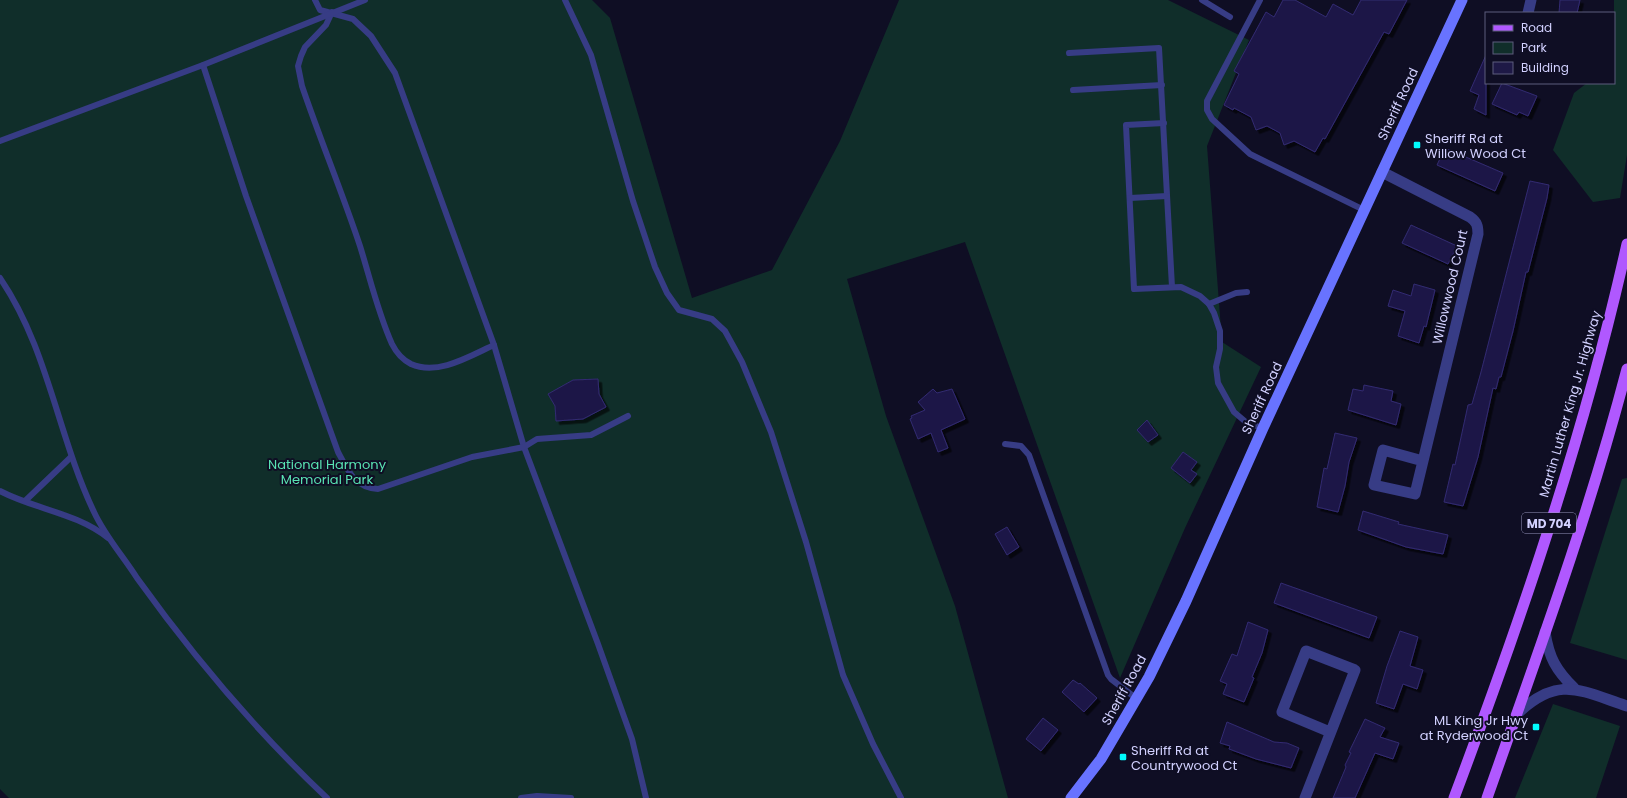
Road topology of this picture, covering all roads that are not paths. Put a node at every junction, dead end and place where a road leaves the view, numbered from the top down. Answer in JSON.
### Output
{"nodes":[{"id":1,"x":315,"y":0,"type":"edge"},
{"id":2,"x":366,"y":0,"type":"edge"},
{"id":3,"x":565,"y":0,"type":"edge"},
{"id":4,"x":1202,"y":0,"type":"edge"},
{"id":5,"x":1260,"y":0,"type":"edge"},
{"id":6,"x":1462,"y":0,"type":"edge"},
{"id":7,"x":1531,"y":0,"type":"edge"},
{"id":8,"x":332,"y":12,"type":"junction"},
{"id":9,"x":1528,"y":12,"type":"edge"},
{"id":10,"x":1230,"y":16,"type":"dead end"},
{"id":11,"x":1068,"y":53,"type":"dead end"},
{"id":12,"x":202,"y":65,"type":"junction"},
{"id":13,"x":1162,"y":85,"type":"junction"},
{"id":14,"x":1073,"y":90,"type":"dead end"},
{"id":15,"x":1164,"y":123,"type":"junction"},
{"id":16,"x":0,"y":141,"type":"edge"},
{"id":17,"x":1382,"y":172,"type":"junction"},
{"id":18,"x":1168,"y":196,"type":"junction"},
{"id":19,"x":1130,"y":198,"type":"junction"},
{"id":20,"x":1364,"y":210,"type":"junction"},
{"id":21,"x":1627,"y":244,"type":"edge"},
{"id":22,"x":0,"y":278,"type":"edge"},
{"id":23,"x":1172,"y":287,"type":"junction"},
{"id":24,"x":1247,"y":292,"type":"dead end"},
{"id":25,"x":1209,"y":304,"type":"junction"},
{"id":26,"x":494,"y":345,"type":"junction"},
{"id":27,"x":1627,"y":369,"type":"edge"},
{"id":28,"x":1625,"y":384,"type":"edge"},
{"id":29,"x":628,"y":416,"type":"dead end"},
{"id":30,"x":1263,"y":428,"type":"junction"},
{"id":31,"x":1005,"y":444,"type":"dead end"},
{"id":32,"x":524,"y":447,"type":"junction"},
{"id":33,"x":71,"y":457,"type":"junction"},
{"id":34,"x":1423,"y":462,"type":"junction"},
{"id":35,"x":0,"y":491,"type":"edge"},
{"id":36,"x":24,"y":502,"type":"junction"},
{"id":37,"x":112,"y":541,"type":"junction"},
{"id":38,"x":1546,"y":632,"type":"junction"},
{"id":39,"x":1574,"y":688,"type":"junction"},
{"id":40,"x":1137,"y":698,"type":"junction"},
{"id":41,"x":1627,"y":706,"type":"edge"},
{"id":42,"x":1516,"y":714,"type":"junction"},
{"id":43,"x":1330,"y":732,"type":"junction"},
{"id":44,"x":327,"y":798,"type":"edge"},
{"id":45,"x":521,"y":798,"type":"edge"},
{"id":46,"x":571,"y":798,"type":"edge"},
{"id":47,"x":646,"y":798,"type":"edge"},
{"id":48,"x":901,"y":798,"type":"edge"},
{"id":49,"x":1071,"y":798,"type":"edge"},
{"id":50,"x":1305,"y":798,"type":"edge"},
{"id":51,"x":1454,"y":798,"type":"edge"},
{"id":52,"x":1486,"y":798,"type":"edge"}],
"edges":[{"from":1,"to":8,"type":"lane"},
{"from":2,"to":8,"type":"lane"},
{"from":3,"to":48,"type":"lane"},
{"from":4,"to":10,"type":"lane"},
{"from":5,"to":20,"type":"lane"},
{"from":6,"to":17,"type":"main road","name":"Sheriff Road"},
{"from":7,"to":9,"type":"street"},
{"from":8,"to":12,"type":"lane"},
{"from":8,"to":26,"type":"lane"},
{"from":8,"to":26,"type":"lane"},
{"from":11,"to":13,"type":"lane"},
{"from":12,"to":16,"type":"lane"},
{"from":12,"to":32,"type":"lane"},
{"from":13,"to":14,"type":"lane"},
{"from":13,"to":15,"type":"lane"},
{"from":15,"to":18,"type":"lane"},
{"from":15,"to":19,"type":"lane"},
{"from":17,"to":20,"type":"main road","name":"Sheriff Road"},
{"from":17,"to":34,"type":"street","name":"Willowwood Court"},
{"from":18,"to":19,"type":"lane"},
{"from":18,"to":23,"type":"lane"},
{"from":19,"to":23,"type":"lane"},
{"from":20,"to":30,"type":"main road","name":"Sheriff Road"},
{"from":21,"to":51,"type":"main road","name":"Martin Luther King Jr. Highway","number":"MD 704"},
{"from":22,"to":33,"type":"lane"},
{"from":23,"to":25,"type":"lane"},
{"from":24,"to":25,"type":"lane"},
{"from":25,"to":30,"type":"lane"},
{"from":26,"to":32,"type":"lane"},
{"from":27,"to":28,"type":"main road","number":"MD 704"},
{"from":28,"to":38,"type":"main road","number":"MD 704"},
{"from":29,"to":32,"type":"lane"},
{"from":30,"to":40,"type":"main road","name":"Sheriff Road"},
{"from":31,"to":40,"type":"lane"},
{"from":32,"to":47,"type":"lane"},
{"from":33,"to":36,"type":"lane"},
{"from":33,"to":37,"type":"lane"},
{"from":34,"to":34,"type":"street","name":"Willowwood Court"},
{"from":35,"to":36,"type":"lane"},
{"from":36,"to":37,"type":"lane"},
{"from":37,"to":44,"type":"lane"},
{"from":38,"to":39,"type":"street"},
{"from":38,"to":42,"type":"main road","number":"MD 704"},
{"from":39,"to":41,"type":"street"},
{"from":39,"to":42,"type":"street"},
{"from":40,"to":49,"type":"main road","name":"Sheriff Road"},
{"from":42,"to":52,"type":"main road","number":"MD 704"},
{"from":43,"to":43,"type":"street"},
{"from":43,"to":50,"type":"street"},
{"from":45,"to":46,"type":"lane"}]}
